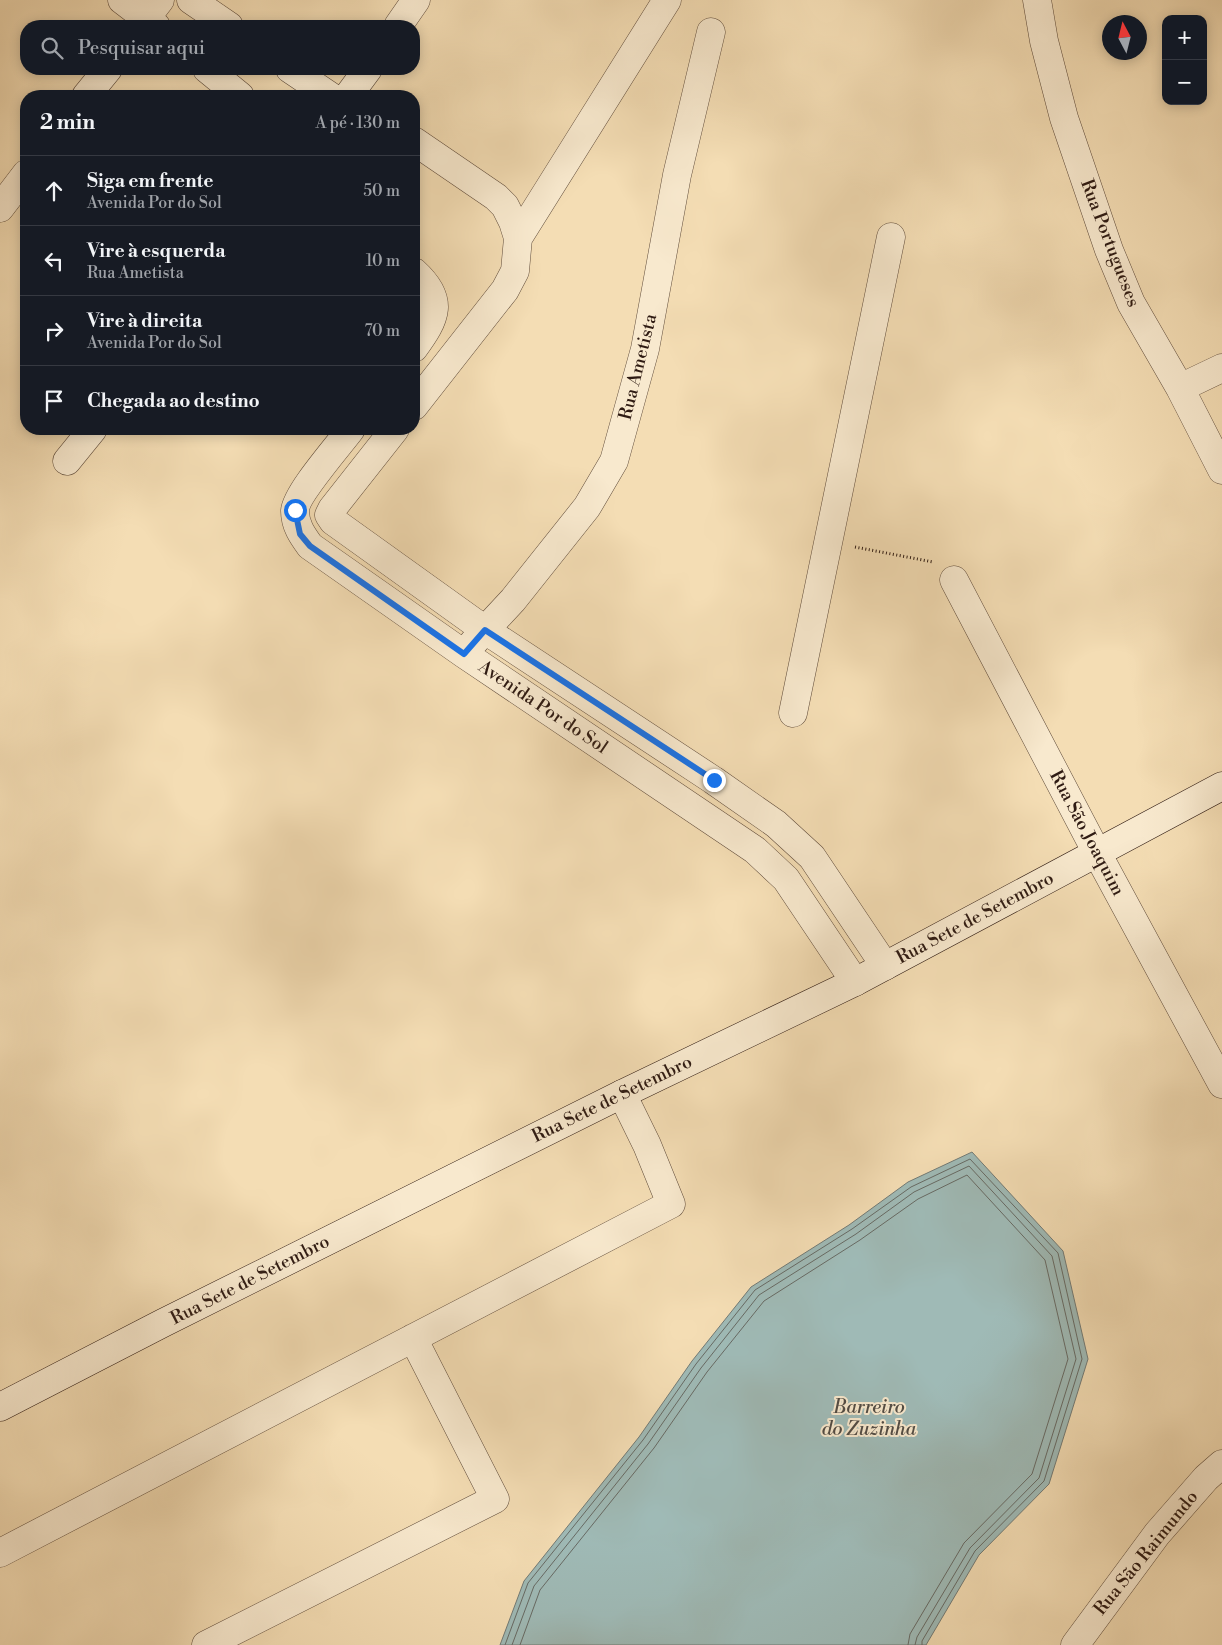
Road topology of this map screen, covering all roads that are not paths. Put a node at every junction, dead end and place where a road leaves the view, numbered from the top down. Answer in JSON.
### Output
{"nodes":[{"id":1,"x":122,"y":0,"type":"edge"},
{"id":2,"x":191,"y":0,"type":"edge"},
{"id":3,"x":416,"y":0,"type":"edge"},
{"id":4,"x":668,"y":0,"type":"edge"},
{"id":5,"x":1037,"y":0,"type":"edge"},
{"id":6,"x":151,"y":18,"type":"edge"},
{"id":7,"x":220,"y":20,"type":"edge"},
{"id":8,"x":402,"y":20,"type":"edge"},
{"id":9,"x":711,"y":32,"type":"dead end"},
{"id":10,"x":103,"y":75,"type":"edge"},
{"id":11,"x":214,"y":75,"type":"edge"},
{"id":12,"x":299,"y":75,"type":"edge"},
{"id":13,"x":364,"y":75,"type":"edge"},
{"id":14,"x":91,"y":90,"type":"edge"},
{"id":15,"x":233,"y":90,"type":"edge"},
{"id":16,"x":321,"y":90,"type":"edge"},
{"id":17,"x":352,"y":90,"type":"edge"},
{"id":18,"x":420,"y":145,"type":"edge"},
{"id":19,"x":20,"y":182,"type":"edge"},
{"id":20,"x":0,"y":208,"type":"edge"},
{"id":21,"x":891,"y":237,"type":"dead end"},
{"id":22,"x":518,"y":238,"type":"junction"},
{"id":23,"x":420,"y":278,"type":"edge"},
{"id":24,"x":420,"y":339,"type":"edge"},
{"id":25,"x":1222,"y":368,"type":"edge"},
{"id":26,"x":1180,"y":388,"type":"junction"},
{"id":27,"x":420,"y":398,"type":"edge"},
{"id":28,"x":88,"y":435,"type":"edge"},
{"id":29,"x":346,"y":435,"type":"edge"},
{"id":30,"x":390,"y":435,"type":"edge"},
{"id":31,"x":67,"y":462,"type":"dead end"},
{"id":32,"x":1222,"y":470,"type":"edge"},
{"id":33,"x":954,"y":580,"type":"road end"},
{"id":34,"x":485,"y":630,"type":"junction"},
{"id":35,"x":464,"y":654,"type":"junction"},
{"id":36,"x":792,"y":712,"type":"dead end"},
{"id":37,"x":1222,"y":786,"type":"edge"},
{"id":38,"x":1097,"y":853,"type":"junction"},
{"id":39,"x":885,"y":966,"type":"junction"},
{"id":40,"x":855,"y":982,"type":"junction"},
{"id":41,"x":1222,"y":1084,"type":"edge"},
{"id":42,"x":622,"y":1094,"type":"junction"},
{"id":43,"x":413,"y":1338,"type":"junction"},
{"id":44,"x":0,"y":1407,"type":"edge"},
{"id":45,"x":1222,"y":1464,"type":"edge"},
{"id":46,"x":0,"y":1553,"type":"edge"},
{"id":47,"x":206,"y":1645,"type":"edge"},
{"id":48,"x":1075,"y":1645,"type":"edge"}],
"edges":[{"from":1,"to":6,"type":"street"},
{"from":2,"to":7,"type":"street"},
{"from":3,"to":8,"type":"street"},
{"from":4,"to":22,"type":"street"},
{"from":5,"to":26,"type":"street","name":"Rua Portugueses"},
{"from":9,"to":34,"type":"street","name":"Rua Ametista"},
{"from":10,"to":14,"type":"street"},
{"from":11,"to":15,"type":"street"},
{"from":12,"to":16,"type":"street"},
{"from":13,"to":17,"type":"street"},
{"from":18,"to":22,"type":"street"},
{"from":19,"to":20,"type":"street"},
{"from":21,"to":36,"type":"street"},
{"from":22,"to":27,"type":"street"},
{"from":23,"to":24,"type":"street"},
{"from":25,"to":26,"type":"street"},
{"from":26,"to":32,"type":"street","name":"Rua Portugueses"},
{"from":28,"to":31,"type":"street"},
{"from":29,"to":35,"type":"street","name":"Avenida Por do Sol"},
{"from":30,"to":34,"type":"street","name":"Avenida Por do Sol"},
{"from":33,"to":38,"type":"street","name":"Rua São Joaquim"},
{"from":34,"to":35,"type":"street","name":"Rua Ametista"},
{"from":34,"to":39,"type":"street","name":"Avenida Por do Sol"},
{"from":35,"to":40,"type":"street","name":"Avenida Por do Sol"},
{"from":37,"to":38,"type":"street","name":"Rua Sete de Setembro"},
{"from":38,"to":39,"type":"street","name":"Rua Sete de Setembro"},
{"from":38,"to":41,"type":"street","name":"Rua São Joaquim"},
{"from":39,"to":40,"type":"street","name":"Rua Sete de Setembro"},
{"from":40,"to":42,"type":"street","name":"Rua Sete de Setembro"},
{"from":42,"to":43,"type":"street"},
{"from":42,"to":44,"type":"street","name":"Rua Sete de Setembro"},
{"from":43,"to":46,"type":"street"},
{"from":43,"to":47,"type":"street"},
{"from":45,"to":48,"type":"street","name":"Rua São Raimundo"}]}
